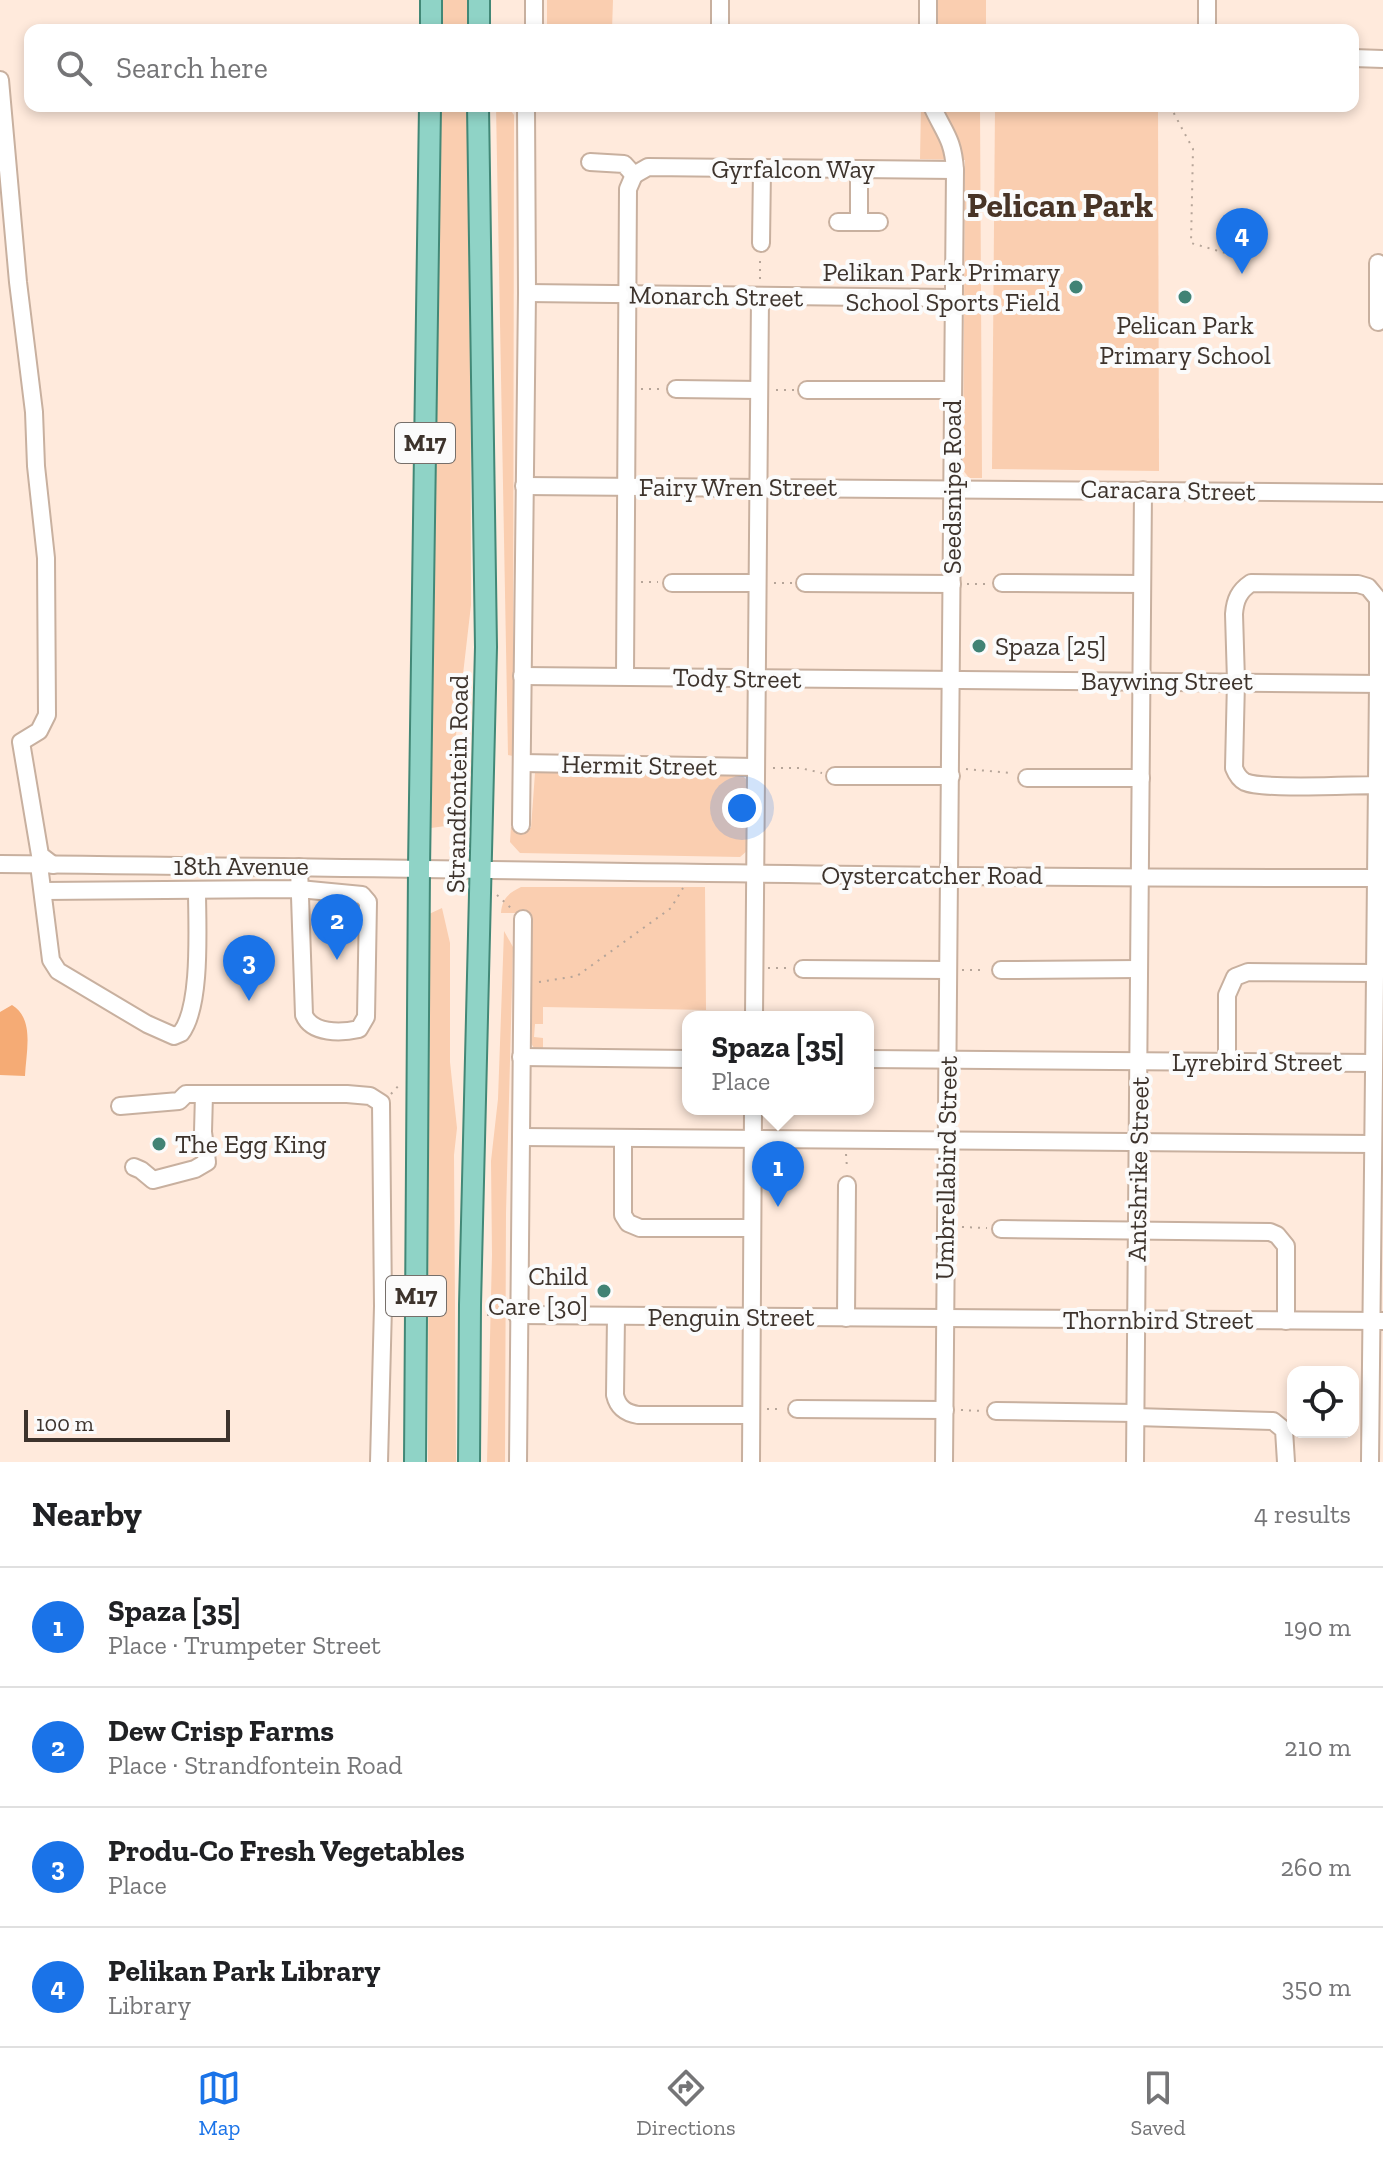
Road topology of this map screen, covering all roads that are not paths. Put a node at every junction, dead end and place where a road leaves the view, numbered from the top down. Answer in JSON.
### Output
{"nodes":[{"id":1,"x":431,"y":0,"type":"edge"},
{"id":2,"x":534,"y":0,"type":"edge"},
{"id":3,"x":720,"y":0,"type":"edge"},
{"id":4,"x":928,"y":0,"type":"edge"},
{"id":5,"x":1207,"y":0,"type":"edge"},
{"id":6,"x":431,"y":24,"type":"edge"},
{"id":7,"x":534,"y":24,"type":"edge"},
{"id":8,"x":720,"y":24,"type":"edge"},
{"id":9,"x":928,"y":24,"type":"edge"},
{"id":10,"x":1207,"y":24,"type":"edge"},
{"id":11,"x":1359,"y":58,"type":"edge"},
{"id":12,"x":1383,"y":59,"type":"edge"},
{"id":13,"x":0,"y":80,"type":"edge"},
{"id":14,"x":430,"y":112,"type":"edge"},
{"id":15,"x":478,"y":112,"type":"edge"},
{"id":16,"x":526,"y":112,"type":"edge"},
{"id":17,"x":936,"y":112,"type":"edge"},
{"id":18,"x":590,"y":162,"type":"dead end"},
{"id":19,"x":762,"y":169,"type":"junction"},
{"id":20,"x":859,"y":169,"type":"junction"},
{"id":21,"x":955,"y":170,"type":"junction"},
{"id":22,"x":634,"y":175,"type":"junction"},
{"id":23,"x":838,"y":222,"type":"dead end"},
{"id":24,"x":859,"y":222,"type":"junction"},
{"id":25,"x":879,"y":222,"type":"dead end"},
{"id":26,"x":761,"y":243,"type":"road end"},
{"id":27,"x":1378,"y":263,"type":"dead end"},
{"id":28,"x":1380,"y":289,"type":"edge"},
{"id":29,"x":527,"y":293,"type":"junction"},
{"id":30,"x":627,"y":295,"type":"junction"},
{"id":31,"x":760,"y":296,"type":"junction"},
{"id":32,"x":953,"y":298,"type":"junction"},
{"id":33,"x":1378,"y":322,"type":"dead end"},
{"id":34,"x":676,"y":389,"type":"road end"},
{"id":35,"x":759,"y":390,"type":"junction"},
{"id":36,"x":807,"y":390,"type":"road end"},
{"id":37,"x":952,"y":390,"type":"junction"},
{"id":38,"x":524,"y":486,"type":"junction"},
{"id":39,"x":626,"y":487,"type":"junction"},
{"id":40,"x":758,"y":488,"type":"junction"},
{"id":41,"x":952,"y":488,"type":"junction"},
{"id":42,"x":1143,"y":490,"type":"junction"},
{"id":43,"x":1383,"y":493,"type":"edge"},
{"id":44,"x":672,"y":583,"type":"road end"},
{"id":45,"x":757,"y":583,"type":"junction"},
{"id":46,"x":805,"y":583,"type":"road end"},
{"id":47,"x":1002,"y":583,"type":"road end"},
{"id":48,"x":952,"y":584,"type":"junction"},
{"id":49,"x":1142,"y":584,"type":"junction"},
{"id":50,"x":522,"y":676,"type":"junction"},
{"id":51,"x":625,"y":676,"type":"junction"},
{"id":52,"x":756,"y":679,"type":"junction"},
{"id":53,"x":952,"y":679,"type":"junction"},
{"id":54,"x":1142,"y":681,"type":"junction"},
{"id":55,"x":1236,"y":681,"type":"junction"},
{"id":56,"x":1381,"y":684,"type":"edge"},
{"id":57,"x":522,"y":763,"type":"junction"},
{"id":58,"x":756,"y":767,"type":"junction"},
{"id":59,"x":951,"y":773,"type":"junction"},
{"id":60,"x":835,"y":776,"type":"road end"},
{"id":61,"x":1027,"y":778,"type":"road end"},
{"id":62,"x":1141,"y":778,"type":"junction"},
{"id":63,"x":1377,"y":785,"type":"junction"},
{"id":64,"x":521,"y":825,"type":"dead end"},
{"id":65,"x":0,"y":864,"type":"edge"},
{"id":66,"x":46,"y":865,"type":"junction"},
{"id":67,"x":299,"y":867,"type":"junction"},
{"id":68,"x":419,"y":868,"type":"junction"},
{"id":69,"x":482,"y":870,"type":"junction"},
{"id":70,"x":756,"y":874,"type":"junction"},
{"id":71,"x":949,"y":874,"type":"junction"},
{"id":72,"x":1140,"y":876,"type":"junction"},
{"id":73,"x":1380,"y":878,"type":"edge"},
{"id":74,"x":299,"y":889,"type":"junction"},
{"id":75,"x":197,"y":890,"type":"junction"},
{"id":76,"x":43,"y":891,"type":"junction"},
{"id":77,"x":523,"y":919,"type":"road end"},
{"id":78,"x":803,"y":969,"type":"road end"},
{"id":79,"x":1139,"y":969,"type":"junction"},
{"id":80,"x":948,"y":970,"type":"junction"},
{"id":81,"x":1001,"y":970,"type":"road end"},
{"id":82,"x":1374,"y":973,"type":"junction"},
{"id":83,"x":754,"y":1011,"type":"edge"},
{"id":84,"x":521,"y":1057,"type":"junction"},
{"id":85,"x":682,"y":1059,"type":"edge"},
{"id":86,"x":874,"y":1059,"type":"edge"},
{"id":87,"x":947,"y":1060,"type":"junction"},
{"id":88,"x":1139,"y":1061,"type":"junction"},
{"id":89,"x":1227,"y":1062,"type":"junction"},
{"id":90,"x":1374,"y":1063,"type":"junction"},
{"id":91,"x":204,"y":1094,"type":"junction"},
{"id":92,"x":120,"y":1106,"type":"dead end"},
{"id":93,"x":753,"y":1115,"type":"edge"},
{"id":94,"x":521,"y":1137,"type":"junction"},
{"id":95,"x":623,"y":1138,"type":"junction"},
{"id":96,"x":753,"y":1139,"type":"junction"},
{"id":97,"x":946,"y":1141,"type":"junction"},
{"id":98,"x":1137,"y":1142,"type":"junction"},
{"id":99,"x":1373,"y":1144,"type":"junction"},
{"id":100,"x":134,"y":1167,"type":"dead end"},
{"id":101,"x":847,"y":1185,"type":"road end"},
{"id":102,"x":752,"y":1228,"type":"junction"},
{"id":103,"x":1001,"y":1229,"type":"road end"},
{"id":104,"x":1138,"y":1229,"type":"junction"},
{"id":105,"x":517,"y":1315,"type":"junction"},
{"id":106,"x":616,"y":1316,"type":"junction"},
{"id":107,"x":752,"y":1317,"type":"junction"},
{"id":108,"x":846,"y":1318,"type":"junction"},
{"id":109,"x":945,"y":1318,"type":"junction"},
{"id":110,"x":1136,"y":1320,"type":"junction"},
{"id":111,"x":1286,"y":1321,"type":"junction"},
{"id":112,"x":1377,"y":1321,"type":"edge"},
{"id":113,"x":1377,"y":1376,"type":"edge"},
{"id":114,"x":797,"y":1409,"type":"road end"},
{"id":115,"x":945,"y":1410,"type":"junction"},
{"id":116,"x":996,"y":1411,"type":"road end"},
{"id":117,"x":751,"y":1412,"type":"junction"},
{"id":118,"x":1135,"y":1415,"type":"junction"},
{"id":119,"x":379,"y":1462,"type":"edge"},
{"id":120,"x":415,"y":1462,"type":"edge"},
{"id":121,"x":469,"y":1462,"type":"edge"},
{"id":122,"x":518,"y":1462,"type":"edge"},
{"id":123,"x":751,"y":1462,"type":"edge"},
{"id":124,"x":944,"y":1462,"type":"edge"},
{"id":125,"x":1135,"y":1462,"type":"edge"},
{"id":126,"x":1286,"y":1462,"type":"edge"},
{"id":127,"x":1370,"y":1462,"type":"edge"}],
"edges":[{"from":1,"to":6,"type":"main road"},
{"from":2,"to":7,"type":"street"},
{"from":3,"to":8,"type":"street"},
{"from":4,"to":9,"type":"street"},
{"from":5,"to":10,"type":"street"},
{"from":11,"to":12,"type":"street"},
{"from":13,"to":66,"type":"street"},
{"from":14,"to":68,"type":"main road","name":"Strandfontein Road","number":"M17"},
{"from":15,"to":69,"type":"main road","name":"Strandfontein Road","number":"M17"},
{"from":16,"to":29,"type":"street"},
{"from":17,"to":21,"type":"street","name":"Seedsnipe Road"},
{"from":18,"to":22,"type":"street"},
{"from":19,"to":20,"type":"street","name":"Gyrfalcon Way"},
{"from":19,"to":22,"type":"street","name":"Gyrfalcon Way"},
{"from":19,"to":26,"type":"street"},
{"from":20,"to":21,"type":"street","name":"Gyrfalcon Way"},
{"from":20,"to":24,"type":"street"},
{"from":21,"to":32,"type":"street","name":"Seedsnipe Road"},
{"from":22,"to":30,"type":"street"},
{"from":23,"to":24,"type":"street"},
{"from":24,"to":25,"type":"street"},
{"from":27,"to":28,"type":"street"},
{"from":28,"to":33,"type":"street"},
{"from":29,"to":30,"type":"street","name":"Monarch Street"},
{"from":29,"to":38,"type":"street"},
{"from":30,"to":31,"type":"street","name":"Monarch Street"},
{"from":30,"to":39,"type":"street"},
{"from":31,"to":32,"type":"street","name":"Monarch Street"},
{"from":31,"to":35,"type":"street"},
{"from":32,"to":37,"type":"street","name":"Seedsnipe Road"},
{"from":34,"to":35,"type":"street"},
{"from":35,"to":40,"type":"street"},
{"from":36,"to":37,"type":"street"},
{"from":37,"to":41,"type":"street","name":"Seedsnipe Road"},
{"from":38,"to":39,"type":"street","name":"Fairy Wren Street"},
{"from":38,"to":50,"type":"street"},
{"from":39,"to":40,"type":"street","name":"Fairy Wren Street"},
{"from":39,"to":51,"type":"street"},
{"from":40,"to":41,"type":"street","name":"Fairy Wren Street"},
{"from":40,"to":45,"type":"street"},
{"from":41,"to":42,"type":"street","name":"Caracara Street"},
{"from":41,"to":48,"type":"street","name":"Seedsnipe Road"},
{"from":42,"to":43,"type":"street","name":"Caracara Street"},
{"from":42,"to":49,"type":"street","name":"Antshrike Street"},
{"from":44,"to":45,"type":"street"},
{"from":45,"to":52,"type":"street"},
{"from":46,"to":48,"type":"street"},
{"from":47,"to":49,"type":"street"},
{"from":48,"to":53,"type":"street","name":"Seedsnipe Road"},
{"from":49,"to":54,"type":"street","name":"Antshrike Street"},
{"from":50,"to":51,"type":"street","name":"Tody Street"},
{"from":50,"to":57,"type":"street"},
{"from":51,"to":52,"type":"street","name":"Tody Street"},
{"from":52,"to":53,"type":"street","name":"Tody Street"},
{"from":52,"to":58,"type":"street"},
{"from":53,"to":54,"type":"street","name":"Baywing Street"},
{"from":53,"to":59,"type":"street","name":"Seedsnipe Road"},
{"from":54,"to":55,"type":"street","name":"Baywing Street"},
{"from":54,"to":62,"type":"street","name":"Antshrike Street"},
{"from":55,"to":56,"type":"street","name":"Baywing Street"},
{"from":55,"to":56,"type":"street"},
{"from":55,"to":63,"type":"street"},
{"from":56,"to":63,"type":"street"},
{"from":57,"to":58,"type":"street","name":"Hermit Street"},
{"from":57,"to":64,"type":"street"},
{"from":58,"to":70,"type":"street"},
{"from":59,"to":60,"type":"street"},
{"from":59,"to":71,"type":"street","name":"Seedsnipe Road"},
{"from":61,"to":62,"type":"street"},
{"from":62,"to":72,"type":"street","name":"Antshrike Street"},
{"from":63,"to":73,"type":"street"},
{"from":65,"to":66,"type":"street","name":"18th Avenue"},
{"from":66,"to":67,"type":"street","name":"18th Avenue"},
{"from":66,"to":76,"type":"street"},
{"from":67,"to":68,"type":"street","name":"18th Avenue"},
{"from":67,"to":74,"type":"street"},
{"from":68,"to":69,"type":"street","name":"18th Avenue"},
{"from":68,"to":120,"type":"main road","name":"Strandfontein Road","number":"M17"},
{"from":69,"to":70,"type":"street","name":"Oystercatcher Road"},
{"from":69,"to":121,"type":"main road","name":"Strandfontein Road","number":"M17"},
{"from":70,"to":71,"type":"street","name":"Oystercatcher Road"},
{"from":70,"to":83,"type":"street"},
{"from":71,"to":72,"type":"street","name":"Oystercatcher Road"},
{"from":71,"to":80,"type":"street","name":"Umbrellabird Street"},
{"from":72,"to":73,"type":"street","name":"Oystercatcher Road"},
{"from":72,"to":79,"type":"street","name":"Antshrike Street"},
{"from":73,"to":82,"type":"street"},
{"from":74,"to":74,"type":"street"},
{"from":74,"to":75,"type":"street"},
{"from":75,"to":76,"type":"street"},
{"from":75,"to":76,"type":"street"},
{"from":77,"to":84,"type":"street"},
{"from":78,"to":80,"type":"street"},
{"from":79,"to":81,"type":"street"},
{"from":79,"to":88,"type":"street","name":"Antshrike Street"},
{"from":80,"to":87,"type":"street","name":"Umbrellabird Street"},
{"from":82,"to":89,"type":"street"},
{"from":82,"to":90,"type":"street"},
{"from":84,"to":85,"type":"street"},
{"from":84,"to":94,"type":"street"},
{"from":86,"to":87,"type":"street","name":"Lyrebird Street"},
{"from":87,"to":88,"type":"street","name":"Lyrebird Street"},
{"from":87,"to":97,"type":"street","name":"Umbrellabird Street"},
{"from":88,"to":89,"type":"street","name":"Lyrebird Street"},
{"from":88,"to":98,"type":"street","name":"Antshrike Street"},
{"from":89,"to":90,"type":"street","name":"Lyrebird Street"},
{"from":90,"to":99,"type":"street"},
{"from":91,"to":92,"type":"street"},
{"from":91,"to":100,"type":"street"},
{"from":91,"to":119,"type":"street"},
{"from":93,"to":96,"type":"street"},
{"from":94,"to":95,"type":"street"},
{"from":94,"to":105,"type":"street"},
{"from":95,"to":96,"type":"street"},
{"from":95,"to":102,"type":"street"},
{"from":96,"to":97,"type":"street"},
{"from":96,"to":102,"type":"street"},
{"from":97,"to":98,"type":"street"},
{"from":97,"to":109,"type":"street","name":"Umbrellabird Street"},
{"from":98,"to":99,"type":"street"},
{"from":98,"to":104,"type":"street","name":"Antshrike Street"},
{"from":99,"to":112,"type":"street"},
{"from":101,"to":108,"type":"street"},
{"from":102,"to":107,"type":"street"},
{"from":103,"to":104,"type":"street"},
{"from":104,"to":110,"type":"street","name":"Antshrike Street"},
{"from":104,"to":111,"type":"street"},
{"from":105,"to":106,"type":"street","name":"Penguin Street"},
{"from":105,"to":122,"type":"street"},
{"from":106,"to":107,"type":"street","name":"Penguin Street"},
{"from":106,"to":117,"type":"street"},
{"from":107,"to":108,"type":"street","name":"Penguin Street"},
{"from":107,"to":117,"type":"street"},
{"from":108,"to":109,"type":"street","name":"Penguin Street"},
{"from":109,"to":110,"type":"street","name":"Thornbird Street"},
{"from":109,"to":115,"type":"street","name":"Umbrellabird Street"},
{"from":110,"to":111,"type":"street","name":"Thornbird Street"},
{"from":110,"to":118,"type":"street","name":"Antshrike Street"},
{"from":111,"to":112,"type":"street","name":"Thornbird Street"},
{"from":112,"to":113,"type":"street"},
{"from":113,"to":127,"type":"street"},
{"from":114,"to":115,"type":"street"},
{"from":115,"to":124,"type":"street","name":"Umbrellabird Street"},
{"from":116,"to":118,"type":"street"},
{"from":117,"to":123,"type":"street"},
{"from":118,"to":125,"type":"street","name":"Antshrike Street"},
{"from":118,"to":126,"type":"street"}]}
